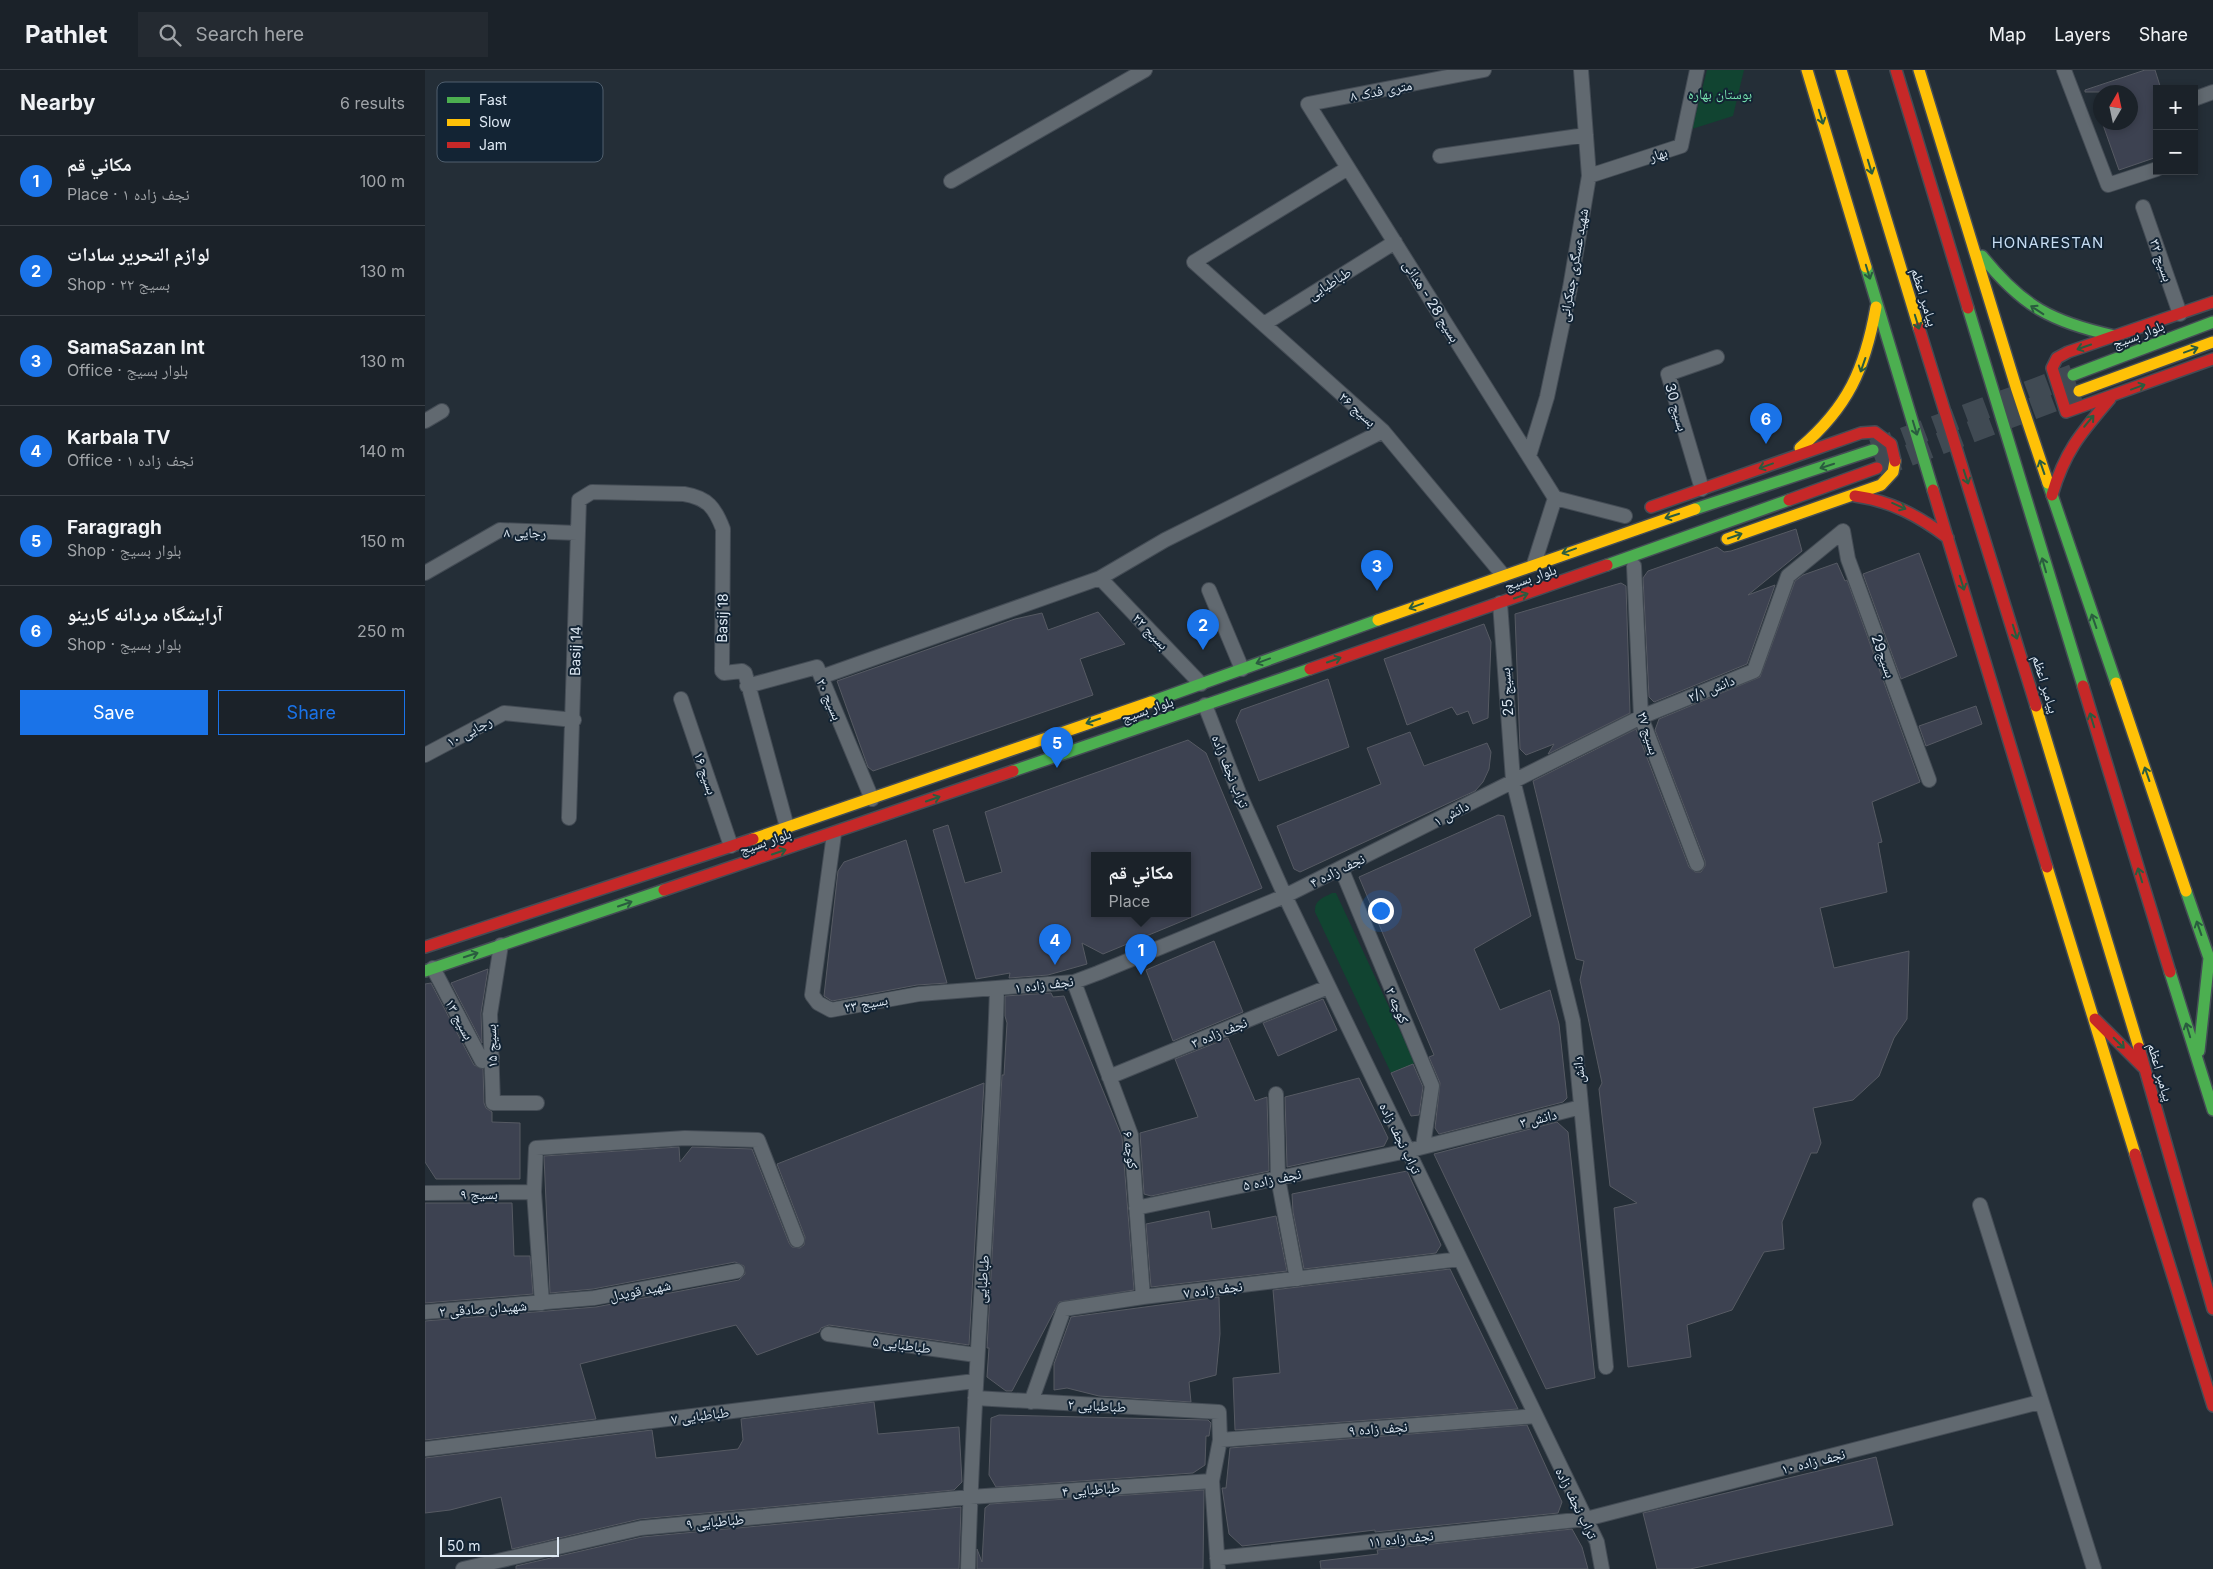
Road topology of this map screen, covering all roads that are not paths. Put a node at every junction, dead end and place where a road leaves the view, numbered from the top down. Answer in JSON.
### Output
{"nodes":[{"id":1,"x":1145,"y":70,"type":"edge"},
{"id":2,"x":1484,"y":70,"type":"edge"},
{"id":3,"x":1581,"y":70,"type":"edge"},
{"id":4,"x":1697,"y":70,"type":"edge"},
{"id":5,"x":1807,"y":70,"type":"edge"},
{"id":6,"x":1841,"y":70,"type":"edge"},
{"id":7,"x":1896,"y":70,"type":"edge"},
{"id":8,"x":1919,"y":70,"type":"edge"},
{"id":9,"x":2064,"y":70,"type":"edge"},
{"id":10,"x":2213,"y":92,"type":"edge"},
{"id":11,"x":2198,"y":98,"type":"edge"},
{"id":12,"x":1308,"y":104,"type":"joint"},
{"id":13,"x":1586,"y":135,"type":"junction"},
{"id":14,"x":1440,"y":156,"type":"dead end"},
{"id":15,"x":1348,"y":168,"type":"junction"},
{"id":16,"x":2153,"y":170,"type":"edge"},
{"id":17,"x":1589,"y":176,"type":"junction"},
{"id":18,"x":951,"y":181,"type":"dead end"},
{"id":19,"x":2143,"y":207,"type":"dead end"},
{"id":20,"x":1395,"y":242,"type":"junction"},
{"id":21,"x":1973,"y":245,"type":"junction"},
{"id":22,"x":1877,"y":301,"type":"junction"},
{"id":23,"x":2213,"y":302,"type":"edge"},
{"id":24,"x":2180,"y":314,"type":"junction"},
{"id":25,"x":2213,"y":322,"type":"edge"},
{"id":26,"x":1264,"y":324,"type":"junction"},
{"id":27,"x":2116,"y":336,"type":"junction"},
{"id":28,"x":2213,"y":342,"type":"edge"},
{"id":29,"x":1717,"y":357,"type":"dead end"},
{"id":30,"x":2213,"y":359,"type":"edge"},
{"id":31,"x":2073,"y":375,"type":"tunnel mouth"},
{"id":32,"x":2079,"y":391,"type":"tunnel mouth"},
{"id":33,"x":2112,"y":396,"type":"junction"},
{"id":34,"x":441,"y":411,"type":"dead end"},
{"id":35,"x":425,"y":421,"type":"edge"},
{"id":36,"x":2029,"y":426,"type":"junction"},
{"id":37,"x":1383,"y":431,"type":"junction"},
{"id":38,"x":2007,"y":434,"type":"junction"},
{"id":39,"x":1873,"y":450,"type":"tunnel mouth"},
{"id":40,"x":1529,"y":456,"type":"junction"},
{"id":41,"x":1784,"y":460,"type":"junction"},
{"id":42,"x":1877,"y":468,"type":"tunnel mouth"},
{"id":43,"x":1702,"y":489,"type":"junction"},
{"id":44,"x":592,"y":492,"type":"joint"},
{"id":45,"x":1852,"y":495,"type":"junction"},
{"id":46,"x":2052,"y":495,"type":"junction"},
{"id":47,"x":1555,"y":498,"type":"junction"},
{"id":48,"x":1634,"y":513,"type":"junction"},
{"id":49,"x":1843,"y":531,"type":"joint"},
{"id":50,"x":577,"y":533,"type":"junction"},
{"id":51,"x":1615,"y":535,"type":"junction"},
{"id":52,"x":1948,"y":538,"type":"junction"},
{"id":53,"x":1714,"y":543,"type":"dead end"},
{"id":54,"x":1628,"y":563,"type":"junction"},
{"id":55,"x":1649,"y":563,"type":"dead end"},
{"id":56,"x":1534,"y":564,"type":"junction"},
{"id":57,"x":425,"y":573,"type":"edge"},
{"id":58,"x":1503,"y":575,"type":"junction"},
{"id":59,"x":1100,"y":578,"type":"junction"},
{"id":60,"x":1209,"y":590,"type":"dead end"},
{"id":61,"x":1500,"y":603,"type":"junction"},
{"id":62,"x":1242,"y":669,"type":"junction"},
{"id":63,"x":821,"y":677,"type":"junction"},
{"id":64,"x":1201,"y":684,"type":"junction"},
{"id":65,"x":747,"y":686,"type":"junction"},
{"id":66,"x":681,"y":699,"type":"dead end"},
{"id":67,"x":1205,"y":705,"type":"junction"},
{"id":68,"x":1641,"y":717,"type":"junction"},
{"id":69,"x":574,"y":720,"type":"junction"},
{"id":70,"x":425,"y":755,"type":"edge"},
{"id":71,"x":1513,"y":780,"type":"junction"},
{"id":72,"x":1929,"y":780,"type":"dead end"},
{"id":73,"x":872,"y":799,"type":"junction"},
{"id":74,"x":569,"y":818,"type":"dead end"},
{"id":75,"x":787,"y":827,"type":"junction"},
{"id":76,"x":833,"y":834,"type":"junction"},
{"id":77,"x":1390,"y":845,"type":"joint"},
{"id":78,"x":731,"y":846,"type":"junction"},
{"id":79,"x":1697,"y":864,"type":"dead end"},
{"id":80,"x":1341,"y":868,"type":"junction"},
{"id":81,"x":1285,"y":896,"type":"junction"},
{"id":82,"x":571,"y":899,"type":"junction"},
{"id":83,"x":541,"y":909,"type":"junction"},
{"id":84,"x":579,"y":919,"type":"junction"},
{"id":85,"x":547,"y":930,"type":"junction"},
{"id":86,"x":501,"y":945,"type":"junction"},
{"id":87,"x":425,"y":947,"type":"edge"},
{"id":88,"x":429,"y":969,"type":"edge"},
{"id":89,"x":1074,"y":982,"type":"junction"},
{"id":90,"x":1328,"y":987,"type":"junction"},
{"id":91,"x":997,"y":989,"type":"junction"},
{"id":92,"x":2092,"y":1017,"type":"junction"},
{"id":93,"x":492,"y":1057,"type":"junction"},
{"id":94,"x":2198,"y":1062,"type":"junction"},
{"id":95,"x":2145,"y":1070,"type":"junction"},
{"id":96,"x":1109,"y":1077,"type":"junction"},
{"id":97,"x":1276,"y":1094,"type":"dead end"},
{"id":98,"x":537,"y":1103,"type":"dead end"},
{"id":99,"x":1581,"y":1107,"type":"junction"},
{"id":100,"x":2213,"y":1110,"type":"edge"},
{"id":101,"x":1423,"y":1146,"type":"junction"},
{"id":102,"x":1407,"y":1150,"type":"junction"},
{"id":103,"x":1278,"y":1178,"type":"junction"},
{"id":104,"x":534,"y":1192,"type":"junction"},
{"id":105,"x":425,"y":1193,"type":"edge"},
{"id":106,"x":1980,"y":1205,"type":"dead end"},
{"id":107,"x":1136,"y":1208,"type":"junction"},
{"id":108,"x":797,"y":1240,"type":"dead end"},
{"id":109,"x":1460,"y":1259,"type":"junction"},
{"id":110,"x":737,"y":1271,"type":"dead end"},
{"id":111,"x":1297,"y":1279,"type":"junction"},
{"id":112,"x":1143,"y":1298,"type":"junction"},
{"id":113,"x":542,"y":1303,"type":"junction"},
{"id":114,"x":2213,"y":1309,"type":"edge"},
{"id":115,"x":425,"y":1312,"type":"edge"},
{"id":116,"x":828,"y":1334,"type":"dead end"},
{"id":117,"x":976,"y":1354,"type":"junction"},
{"id":118,"x":1606,"y":1367,"type":"dead end"},
{"id":119,"x":975,"y":1381,"type":"junction"},
{"id":120,"x":975,"y":1398,"type":"junction"},
{"id":121,"x":1031,"y":1402,"type":"junction"},
{"id":122,"x":2040,"y":1402,"type":"junction"},
{"id":123,"x":2213,"y":1406,"type":"edge"},
{"id":124,"x":1536,"y":1416,"type":"junction"},
{"id":125,"x":1220,"y":1440,"type":"junction"},
{"id":126,"x":425,"y":1449,"type":"edge"},
{"id":127,"x":1212,"y":1481,"type":"junction"},
{"id":128,"x":970,"y":1497,"type":"junction"},
{"id":129,"x":1586,"y":1519,"type":"junction"},
{"id":130,"x":1217,"y":1563,"type":"edge"},
{"id":131,"x":463,"y":1569,"type":"edge"},
{"id":132,"x":968,"y":1569,"type":"edge"},
{"id":133,"x":1601,"y":1569,"type":"edge"},
{"id":134,"x":2094,"y":1569,"type":"edge"}],
"edges":[{"from":1,"to":18,"type":"street"},
{"from":2,"to":12,"type":"street","name":"۸ متری فدک"},
{"from":3,"to":13,"type":"street","name":"شهید عسگری جمکرانی"},
{"from":4,"to":17,"type":"street","name":"بهار"},
{"from":5,"to":22,"type":"main road","one_way":true},
{"from":6,"to":95,"type":"main road","name":"پیامبر اعظم","one_way":true},
{"from":7,"to":38,"type":"main road"},
{"from":8,"to":21,"type":"main road"},
{"from":9,"to":16,"type":"street"},
{"from":10,"to":11,"type":"street"},
{"from":12,"to":15,"type":"street","name":"بسیج 28 - هدائی"},
{"from":13,"to":14,"type":"street"},
{"from":13,"to":17,"type":"street","name":"شهید عسگری جمکرانی"},
{"from":15,"to":20,"type":"street","name":"بسیج 28 - هدائی"},
{"from":15,"to":26,"type":"street","name":"بسیج ۲۶"},
{"from":17,"to":40,"type":"street","name":"شهید عسگری جمکرانی"},
{"from":19,"to":24,"type":"street","name":"بسیج ۳۲"},
{"from":20,"to":26,"type":"street","name":"طباطبایی"},
{"from":20,"to":40,"type":"street","name":"بسیج 28 - هدائی"},
{"from":27,"to":21,"type":"main road","one_way":true},
{"from":21,"to":36,"type":"main road"},
{"from":22,"to":41,"type":"main road","one_way":true},
{"from":22,"to":52,"type":"main road","one_way":true},
{"from":23,"to":24,"type":"main road"},
{"from":24,"to":27,"type":"main road"},
{"from":25,"to":31,"type":"main road","name":"بلوار بسیج"},
{"from":26,"to":37,"type":"street","name":"بسیج ۲۶"},
{"from":27,"to":33,"type":"main road","one_way":true},
{"from":32,"to":28,"type":"main road","one_way":true},
{"from":29,"to":43,"type":"street","name":"بسیج 30"},
{"from":33,"to":30,"type":"main road","one_way":true},
{"from":46,"to":33,"type":"main road","one_way":true},
{"from":34,"to":35,"type":"street"},
{"from":36,"to":38,"type":"main road"},
{"from":46,"to":36,"type":"main road","one_way":true},
{"from":37,"to":58,"type":"street","name":"بسیج ۲۶"},
{"from":37,"to":59,"type":"street"},
{"from":94,"to":38,"type":"main road","one_way":true},
{"from":39,"to":51,"type":"main road","name":"بلوار بسیج","one_way":true},
{"from":40,"to":47,"type":"street","name":"بسیج 28 - هدائی"},
{"from":41,"to":43,"type":"main road","one_way":true},
{"from":41,"to":45,"type":"main road"},
{"from":42,"to":54,"type":"main road","name":"بلوار بسیج"},
{"from":43,"to":48,"type":"main road"},
{"from":44,"to":50,"type":"street","name":"Basij 14"},
{"from":44,"to":65,"type":"street","name":"Basij 18"},
{"from":45,"to":52,"type":"main road","one_way":true},
{"from":53,"to":45,"type":"main road","one_way":true},
{"from":94,"to":46,"type":"main road","one_way":true},
{"from":47,"to":48,"type":"street"},
{"from":47,"to":56,"type":"street"},
{"from":48,"to":51,"type":"main road"},
{"from":49,"to":68,"type":"street","name":"دانش ۲/۱"},
{"from":49,"to":72,"type":"street","name":"بسیج29"},
{"from":50,"to":57,"type":"street","name":"رجایی ۸"},
{"from":50,"to":69,"type":"street","name":"Basij 14"},
{"from":51,"to":56,"type":"main road","name":"بلوار بسیج","one_way":true},
{"from":52,"to":92,"type":"main road","one_way":true},
{"from":54,"to":55,"type":"main road"},
{"from":61,"to":54,"type":"main road","name":"بلوار بسیج","one_way":true},
{"from":54,"to":68,"type":"street","name":"بسیج ۲۷"},
{"from":56,"to":58,"type":"main road","name":"بلوار بسیج"},
{"from":58,"to":62,"type":"main road","name":"بلوار بسیج","one_way":true},
{"from":59,"to":63,"type":"street"},
{"from":59,"to":64,"type":"street","name":"بسیج ۲۲"},
{"from":60,"to":62,"type":"street"},
{"from":67,"to":61,"type":"main road","name":"بلوار بسیج","one_way":true},
{"from":61,"to":71,"type":"street","name":"بسیج 25"},
{"from":62,"to":64,"type":"main road","name":"بلوار بسیج"},
{"from":63,"to":65,"type":"street","name":"بسیج ۲۰"},
{"from":63,"to":73,"type":"street","name":"بسیج ۲۰"},
{"from":64,"to":73,"type":"main road","name":"بلوار بسیج","one_way":true},
{"from":65,"to":75,"type":"street","name":"Basij 18"},
{"from":66,"to":78,"type":"street","name":"بسیج ۱۶"},
{"from":76,"to":67,"type":"main road","name":"بلوار بسیج","one_way":true},
{"from":67,"to":81,"type":"street","name":"تراب نجف زاده"},
{"from":68,"to":71,"type":"street","name":"دانش ۲/۱"},
{"from":68,"to":79,"type":"street","name":"بسیج ۲۷"},
{"from":69,"to":70,"type":"street","name":"رجایی ۱۰"},
{"from":69,"to":74,"type":"street","name":"Basij 14"},
{"from":71,"to":77,"type":"street","name":"دانش ۱"},
{"from":71,"to":99,"type":"street","name":"دانش"},
{"from":73,"to":75,"type":"main road","name":"بلوار بسیج"},
{"from":75,"to":78,"type":"main road","name":"بلوار بسیج"},
{"from":84,"to":76,"type":"main road","name":"بلوار بسیج","one_way":true},
{"from":76,"to":91,"type":"street","name":"بسیج ۲۳"},
{"from":77,"to":80,"type":"street","name":"نجف زاده ۴"},
{"from":78,"to":82,"type":"main road","name":"بلوار بسیج"},
{"from":80,"to":81,"type":"street","name":"نجف زاده ۴"},
{"from":80,"to":101,"type":"street","name":"کوچه ۲"},
{"from":81,"to":89,"type":"street","name":"نجف زاده ۱"},
{"from":81,"to":90,"type":"street","name":"تراب نجف زاده"},
{"from":82,"to":83,"type":"main road","name":"بلوار بسیج"},
{"from":82,"to":84,"type":"main road"},
{"from":83,"to":85,"type":"main road"},
{"from":83,"to":87,"type":"main road","name":"بلوار بسیج"},
{"from":84,"to":85,"type":"main road","name":"بلوار بسیج"},
{"from":85,"to":86,"type":"main road","name":"بلوار بسیج"},
{"from":88,"to":86,"type":"main road","name":"بلوار بسیج","one_way":true},
{"from":86,"to":93,"type":"street","name":"بسیج ۱۵"},
{"from":88,"to":93,"type":"street","name":"بسیج ۱۳"},
{"from":89,"to":91,"type":"street","name":"نجف زاده ۱"},
{"from":89,"to":96,"type":"street","name":"کوچه ۶"},
{"from":90,"to":96,"type":"street","name":"نجف زاده ۳"},
{"from":90,"to":102,"type":"street","name":"تراب نجف زاده"},
{"from":91,"to":117,"type":"street","name":"طباطبایی"},
{"from":92,"to":95,"type":"main road","one_way":true},
{"from":92,"to":123,"type":"main road"},
{"from":93,"to":98,"type":"street","name":"بسیج ۱۵"},
{"from":94,"to":100,"type":"main road"},
{"from":95,"to":114,"type":"main road","name":"پیامبر اعظم"},
{"from":96,"to":107,"type":"street","name":"کوچه ۶"},
{"from":97,"to":103,"type":"street"},
{"from":99,"to":101,"type":"street","name":"دانش ۳"},
{"from":99,"to":118,"type":"street","name":"دانش"},
{"from":101,"to":102,"type":"street","name":"نجف زاده ۵"},
{"from":102,"to":103,"type":"street","name":"نجف زاده ۵"},
{"from":102,"to":109,"type":"street","name":"تراب نجف زاده"},
{"from":103,"to":107,"type":"street","name":"نجف زاده ۵"},
{"from":103,"to":111,"type":"street"},
{"from":104,"to":105,"type":"street","name":"بسیج ۹"},
{"from":104,"to":108,"type":"street"},
{"from":104,"to":113,"type":"street"},
{"from":106,"to":122,"type":"street"},
{"from":107,"to":112,"type":"street","name":"کوچه ۶"},
{"from":109,"to":111,"type":"street","name":"نجف زاده ۷"},
{"from":109,"to":124,"type":"street","name":"تراب نجف زاده"},
{"from":110,"to":113,"type":"street","name":"شهید قویدل"},
{"from":111,"to":112,"type":"street","name":"نجف زاده ۷"},
{"from":112,"to":121,"type":"street","name":"نجف زاده ۷"},
{"from":113,"to":115,"type":"street","name":"شهیدان صادقی ۲"},
{"from":116,"to":117,"type":"street","name":"طباطبایی ۵"},
{"from":117,"to":119,"type":"street","name":"طباطبایی"},
{"from":119,"to":120,"type":"street","name":"طباطبایی"},
{"from":119,"to":126,"type":"street","name":"طباطبایی ۷"},
{"from":120,"to":121,"type":"street","name":"طباطبایی ۲"},
{"from":120,"to":128,"type":"street","name":"طباطبایی"},
{"from":121,"to":125,"type":"street","name":"طباطبایی ۲"},
{"from":122,"to":129,"type":"street","name":"نجف زاده ۱۰"},
{"from":122,"to":134,"type":"street"},
{"from":124,"to":125,"type":"street","name":"نجف زاده ۹"},
{"from":124,"to":129,"type":"street","name":"تراب نجف زاده"},
{"from":125,"to":127,"type":"street"},
{"from":127,"to":128,"type":"street","name":"طباطبایی ۴"},
{"from":127,"to":130,"type":"street"},
{"from":128,"to":131,"type":"street","name":"طباطبایی ۹"},
{"from":128,"to":132,"type":"street","name":"طباطبایی"},
{"from":129,"to":130,"type":"street","name":"نجف زاده ۱۱"},
{"from":129,"to":133,"type":"street","name":"تراب نجف زاده"}]}
